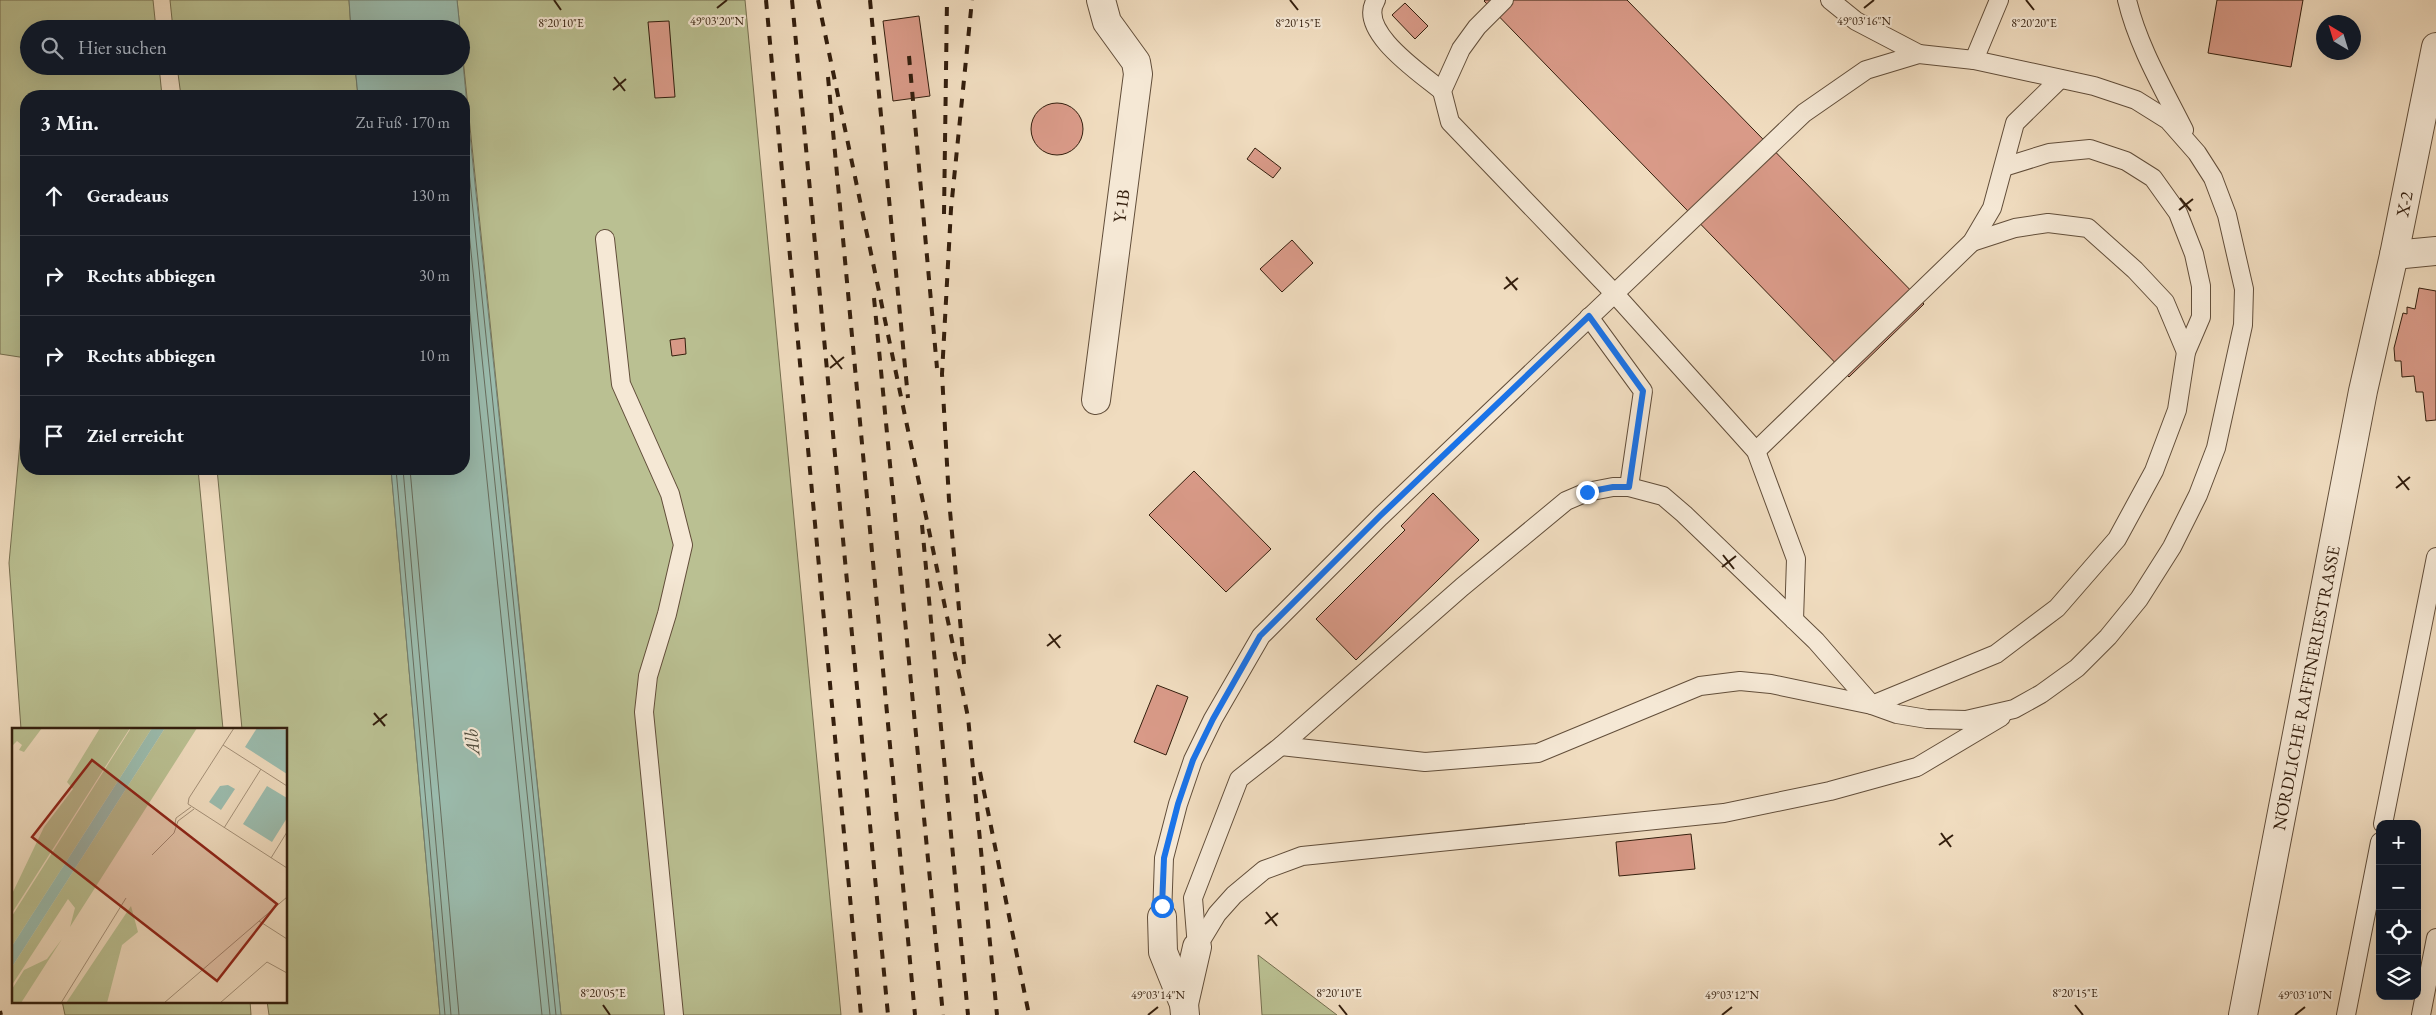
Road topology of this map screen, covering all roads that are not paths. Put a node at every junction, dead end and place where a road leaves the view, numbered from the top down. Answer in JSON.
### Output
{"nodes":[{"id":1,"x":1089,"y":0,"type":"edge"},
{"id":2,"x":1376,"y":0,"type":"edge"},
{"id":3,"x":1504,"y":0,"type":"edge"},
{"id":4,"x":1830,"y":0,"type":"edge"},
{"id":5,"x":1999,"y":0,"type":"edge"},
{"id":6,"x":2127,"y":0,"type":"edge"},
{"id":7,"x":1104,"y":11,"type":"edge"},
{"id":8,"x":2436,"y":47,"type":"edge"},
{"id":9,"x":1919,"y":54,"type":"junction"},
{"id":10,"x":1974,"y":60,"type":"junction"},
{"id":11,"x":2060,"y":79,"type":"junction"},
{"id":12,"x":1442,"y":91,"type":"junction"},
{"id":13,"x":2197,"y":153,"type":"junction"},
{"id":14,"x":2004,"y":166,"type":"junction"},
{"id":15,"x":605,"y":239,"type":"dead end"},
{"id":16,"x":1972,"y":242,"type":"junction"},
{"id":17,"x":2436,"y":251,"type":"edge"},
{"id":18,"x":2394,"y":255,"type":"junction"},
{"id":19,"x":1614,"y":293,"type":"junction"},
{"id":20,"x":1589,"y":316,"type":"junction"},
{"id":21,"x":2186,"y":352,"type":"junction"},
{"id":22,"x":2370,"y":361,"type":"joint"},
{"id":23,"x":1096,"y":400,"type":"dead end"},
{"id":24,"x":1756,"y":451,"type":"junction"},
{"id":25,"x":1629,"y":487,"type":"junction"},
{"id":26,"x":2436,"y":557,"type":"edge"},
{"id":27,"x":1794,"y":620,"type":"junction"},
{"id":28,"x":1872,"y":706,"type":"junction"},
{"id":29,"x":2014,"y":709,"type":"junction"},
{"id":30,"x":1281,"y":746,"type":"junction"},
{"id":31,"x":2384,"y":820,"type":"edge"},
{"id":32,"x":2376,"y":862,"type":"edge"},
{"id":33,"x":1162,"y":917,"type":"joint"},
{"id":34,"x":2436,"y":938,"type":"edge"},
{"id":35,"x":1197,"y":947,"type":"junction"},
{"id":36,"x":1184,"y":1010,"type":"edge"},
{"id":37,"x":674,"y":1015,"type":"edge"},
{"id":38,"x":2243,"y":1015,"type":"edge"},
{"id":39,"x":2346,"y":1015,"type":"edge"},
{"id":40,"x":2421,"y":1015,"type":"edge"}],
"edges":[{"from":1,"to":7,"type":"street","name":"Y-1B"},
{"from":2,"to":12,"type":"lane"},
{"from":3,"to":12,"type":"lane"},
{"from":4,"to":9,"type":"lane"},
{"from":5,"to":10,"type":"lane"},
{"from":6,"to":13,"type":"lane"},
{"from":7,"to":23,"type":"street","name":"Y-1B"},
{"from":8,"to":18,"type":"street","name":"X-2"},
{"from":9,"to":10,"type":"lane"},
{"from":9,"to":19,"type":"lane"},
{"from":10,"to":11,"type":"lane"},
{"from":11,"to":13,"type":"lane"},
{"from":11,"to":14,"type":"lane"},
{"from":12,"to":19,"type":"lane"},
{"from":13,"to":29,"type":"lane"},
{"from":14,"to":16,"type":"lane"},
{"from":14,"to":21,"type":"lane"},
{"from":15,"to":37,"type":"lane"},
{"from":16,"to":21,"type":"lane"},
{"from":16,"to":24,"type":"lane"},
{"from":17,"to":18,"type":"street"},
{"from":18,"to":22,"type":"street","name":"X-2"},
{"from":19,"to":20,"type":"lane"},
{"from":19,"to":24,"type":"lane"},
{"from":20,"to":25,"type":"lane"},
{"from":20,"to":33,"type":"lane"},
{"from":21,"to":28,"type":"lane"},
{"from":22,"to":38,"type":"street","name":"NÖRDLICHE RAFFINERIESTRASSE"},
{"from":24,"to":27,"type":"lane"},
{"from":25,"to":27,"type":"lane"},
{"from":25,"to":30,"type":"lane"},
{"from":26,"to":31,"type":"lane"},
{"from":27,"to":28,"type":"lane"},
{"from":28,"to":29,"type":"lane"},
{"from":28,"to":30,"type":"lane"},
{"from":29,"to":35,"type":"lane"},
{"from":30,"to":35,"type":"lane"},
{"from":32,"to":39,"type":"lane"},
{"from":33,"to":36,"type":"street"},
{"from":34,"to":40,"type":"lane"},
{"from":35,"to":36,"type":"street"}]}
